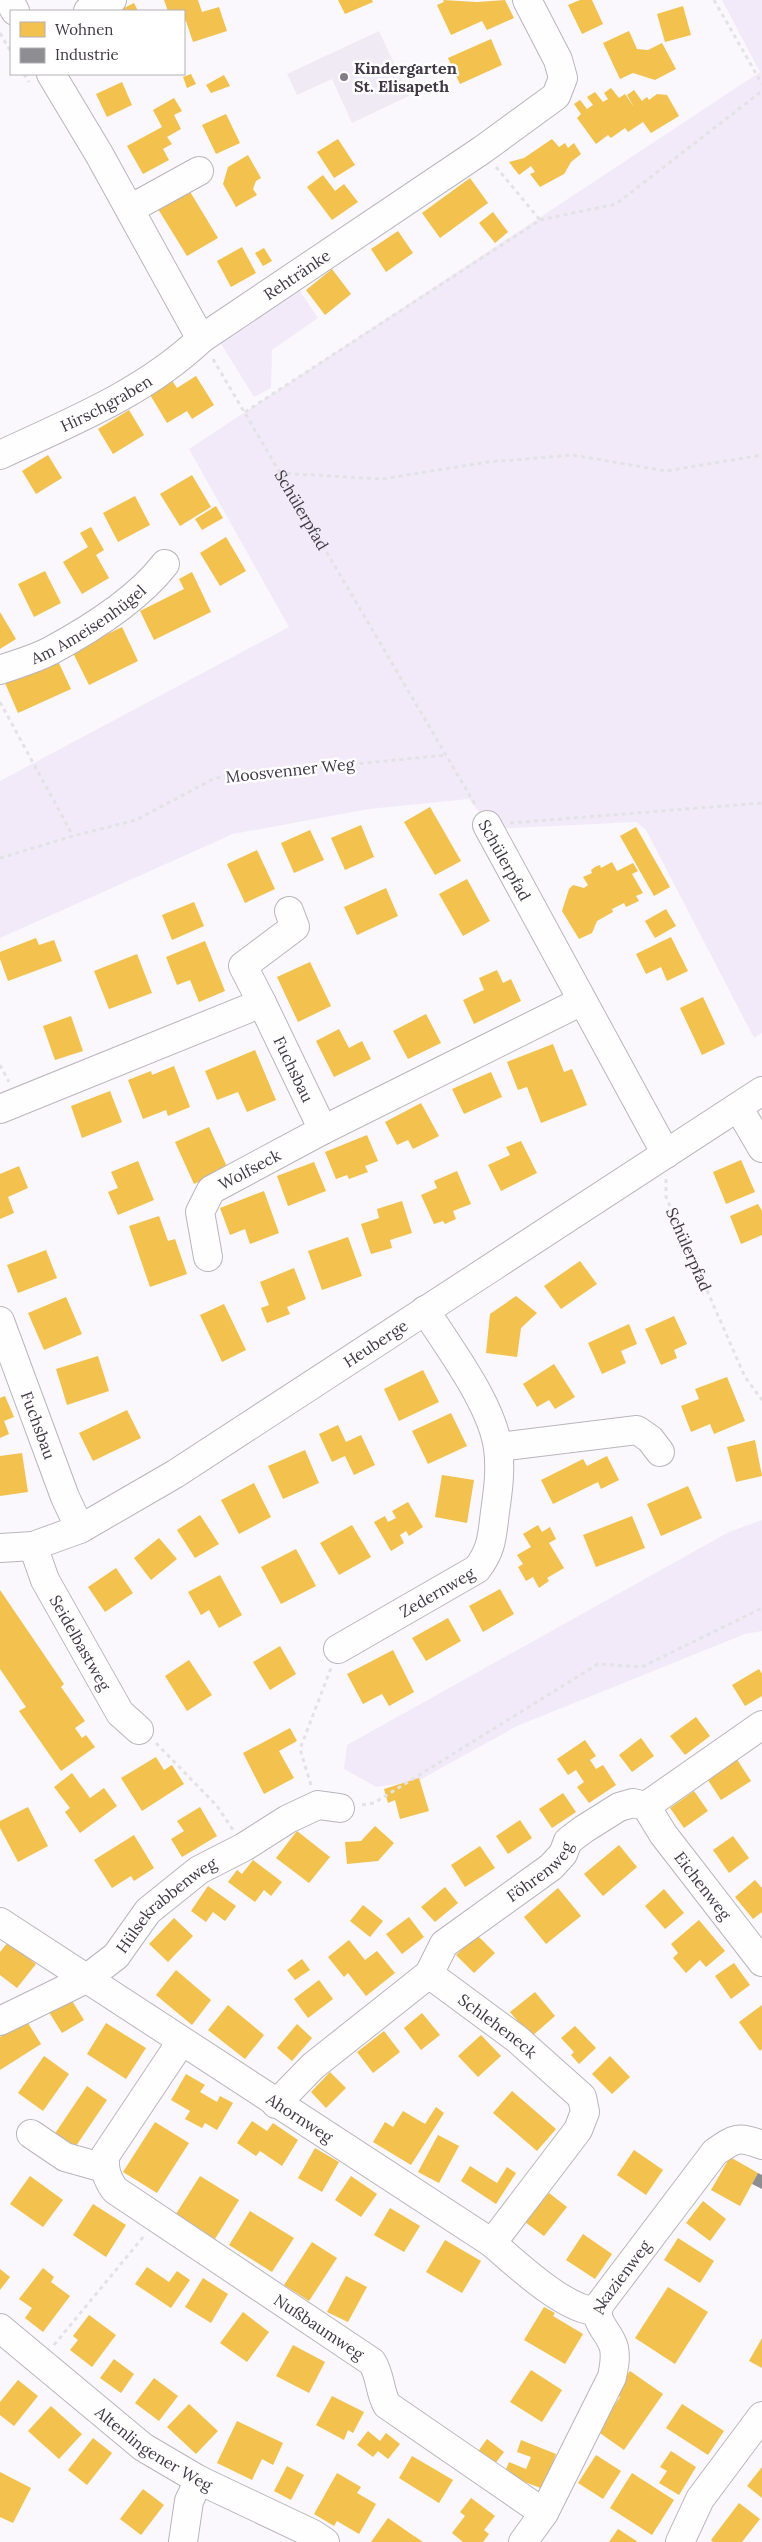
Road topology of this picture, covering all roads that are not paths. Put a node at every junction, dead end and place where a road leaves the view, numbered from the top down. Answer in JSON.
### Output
{"nodes":[{"id":1,"x":112,"y":0,"type":"edge"},
{"id":2,"x":527,"y":0,"type":"edge"},
{"id":3,"x":90,"y":10,"type":"edge"},
{"id":4,"x":52,"y":75,"type":"edge"},
{"id":5,"x":199,"y":172,"type":"dead end"},
{"id":6,"x":130,"y":209,"type":"junction"},
{"id":7,"x":201,"y":339,"type":"junction"},
{"id":8,"x":0,"y":455,"type":"edge"},
{"id":9,"x":165,"y":564,"type":"dead end"},
{"id":10,"x":0,"y":670,"type":"edge"},
{"id":11,"x":487,"y":825,"type":"road end"},
{"id":12,"x":289,"y":911,"type":"dead end"},
{"id":13,"x":582,"y":1001,"type":"junction"},
{"id":14,"x":262,"y":1002,"type":"junction"},
{"id":15,"x":762,"y":1091,"type":"edge"},
{"id":16,"x":738,"y":1107,"type":"junction"},
{"id":17,"x":0,"y":1109,"type":"edge"},
{"id":18,"x":324,"y":1130,"type":"junction"},
{"id":19,"x":762,"y":1148,"type":"edge"},
{"id":20,"x":666,"y":1154,"type":"junction"},
{"id":21,"x":208,"y":1258,"type":"dead end"},
{"id":22,"x":425,"y":1310,"type":"junction"},
{"id":23,"x":0,"y":1321,"type":"edge"},
{"id":24,"x":498,"y":1447,"type":"junction"},
{"id":25,"x":660,"y":1452,"type":"dead end"},
{"id":26,"x":80,"y":1529,"type":"junction"},
{"id":27,"x":33,"y":1546,"type":"junction"},
{"id":28,"x":0,"y":1548,"type":"edge"},
{"id":29,"x":338,"y":1649,"type":"road end"},
{"id":30,"x":762,"y":1725,"type":"edge"},
{"id":31,"x":139,"y":1730,"type":"road end"},
{"id":32,"x":646,"y":1806,"type":"junction"},
{"id":33,"x":329,"y":1807,"type":"road end"},
{"id":34,"x":0,"y":1922,"type":"edge"},
{"id":35,"x":762,"y":1962,"type":"edge"},
{"id":36,"x":429,"y":1974,"type":"junction"},
{"id":37,"x":86,"y":1979,"type":"junction"},
{"id":38,"x":0,"y":2021,"type":"edge"},
{"id":39,"x":181,"y":2042,"type":"junction"},
{"id":40,"x":276,"y":2104,"type":"junction"},
{"id":41,"x":31,"y":2134,"type":"dead end"},
{"id":42,"x":762,"y":2145,"type":"edge"},
{"id":43,"x":104,"y":2168,"type":"junction"},
{"id":44,"x":492,"y":2243,"type":"junction"},
{"id":45,"x":597,"y":2311,"type":"junction"},
{"id":46,"x":0,"y":2328,"type":"edge"},
{"id":47,"x":762,"y":2416,"type":"edge"},
{"id":48,"x":199,"y":2480,"type":"junction"},
{"id":49,"x":544,"y":2513,"type":"junction"},
{"id":50,"x":183,"y":2542,"type":"edge"},
{"id":51,"x":325,"y":2542,"type":"edge"},
{"id":52,"x":523,"y":2542,"type":"edge"},
{"id":53,"x":680,"y":2542,"type":"edge"}],
"edges":[{"from":1,"to":3,"type":"street"},
{"from":2,"to":7,"type":"street","name":"Rehtränke"},
{"from":4,"to":6,"type":"street"},
{"from":5,"to":6,"type":"street"},
{"from":6,"to":7,"type":"street"},
{"from":7,"to":8,"type":"street","name":"Hirschgraben"},
{"from":9,"to":10,"type":"street","name":"Am Ameisenhügel"},
{"from":11,"to":13,"type":"street","name":"Schülerpfad"},
{"from":12,"to":14,"type":"street","name":"Fuchsbau"},
{"from":13,"to":18,"type":"street"},
{"from":13,"to":20,"type":"street","name":"Schülerpfad"},
{"from":14,"to":17,"type":"street"},
{"from":14,"to":18,"type":"street","name":"Fuchsbau"},
{"from":15,"to":16,"type":"street","name":"Heuberge"},
{"from":16,"to":19,"type":"street"},
{"from":16,"to":20,"type":"street","name":"Heuberge"},
{"from":18,"to":21,"type":"street","name":"Wolfseck"},
{"from":20,"to":22,"type":"street","name":"Heuberge"},
{"from":22,"to":24,"type":"street","name":"Zedernweg"},
{"from":22,"to":26,"type":"street","name":"Heuberge"},
{"from":23,"to":26,"type":"street","name":"Fuchsbau"},
{"from":24,"to":25,"type":"street"},
{"from":24,"to":29,"type":"street","name":"Zedernweg"},
{"from":26,"to":27,"type":"street","name":"Heuberge"},
{"from":27,"to":28,"type":"street","name":"Heuberge"},
{"from":27,"to":31,"type":"street","name":"Seidelbastweg"},
{"from":30,"to":32,"type":"street"},
{"from":32,"to":35,"type":"street","name":"Eichenweg"},
{"from":32,"to":36,"type":"street","name":"Föhrenweg"},
{"from":33,"to":37,"type":"street","name":"Hülsekrabbenweg"},
{"from":34,"to":37,"type":"street","name":"Ahornweg"},
{"from":36,"to":40,"type":"street"},
{"from":36,"to":44,"type":"street","name":"Schleheneck"},
{"from":37,"to":38,"type":"street","name":"Hülsekrabbenweg"},
{"from":37,"to":39,"type":"street","name":"Ahornweg"},
{"from":39,"to":40,"type":"street","name":"Ahornweg"},
{"from":39,"to":43,"type":"street"},
{"from":40,"to":44,"type":"street","name":"Ahornweg"},
{"from":41,"to":43,"type":"street"},
{"from":42,"to":45,"type":"street","name":"Akazienweg"},
{"from":43,"to":49,"type":"street","name":"Nußbaumweg"},
{"from":44,"to":45,"type":"street","name":"Ahornweg"},
{"from":45,"to":49,"type":"street","name":"Akazienweg"},
{"from":46,"to":48,"type":"street","name":"Altenlingener Weg"},
{"from":47,"to":53,"type":"street"},
{"from":48,"to":50,"type":"street"},
{"from":48,"to":51,"type":"street","name":"Altenlingener Weg"},
{"from":49,"to":52,"type":"street","name":"Akazienweg"}]}
